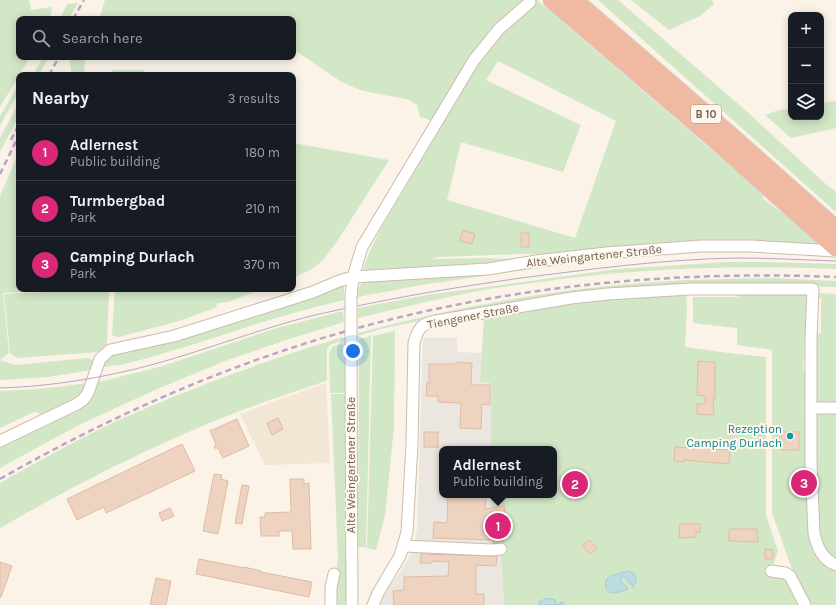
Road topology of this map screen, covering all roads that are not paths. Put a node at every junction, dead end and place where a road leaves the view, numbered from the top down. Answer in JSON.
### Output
{"nodes":[{"id":1,"x":552,"y":0,"type":"edge"},
{"id":2,"x":574,"y":0,"type":"edge"},
{"id":3,"x":530,"y":2,"type":"dead end"},
{"id":4,"x":835,"y":243,"type":"edge"},
{"id":5,"x":352,"y":277,"type":"junction"},
{"id":6,"x":811,"y":408,"type":"junction"},
{"id":7,"x":836,"y":408,"type":"edge"},
{"id":8,"x":0,"y":441,"type":"edge"},
{"id":9,"x":404,"y":546,"type":"junction"},
{"id":10,"x":501,"y":549,"type":"dead end"},
{"id":11,"x":836,"y":565,"type":"edge"},
{"id":12,"x":771,"y":572,"type":"dead end"},
{"id":13,"x":334,"y":574,"type":"dead end"},
{"id":14,"x":331,"y":605,"type":"edge"},
{"id":15,"x":352,"y":605,"type":"edge"},
{"id":16,"x":373,"y":605,"type":"edge"},
{"id":17,"x":805,"y":605,"type":"edge"}],
"edges":[{"from":1,"to":4,"type":"highway","number":"B 10"},
{"from":2,"to":4,"type":"highway","number":"B 10"},
{"from":3,"to":5,"type":"street","name":"Alte Weingartener Straße"},
{"from":4,"to":5,"type":"street","name":"Alte Weingartener Straße"},
{"from":5,"to":8,"type":"street"},
{"from":5,"to":15,"type":"street","name":"Alte Weingartener Straße","bridge":true},
{"from":6,"to":7,"type":"street"},
{"from":6,"to":9,"type":"street","name":"Tiengener Straße"},
{"from":6,"to":11,"type":"street"},
{"from":9,"to":10,"type":"street"},
{"from":9,"to":16,"type":"street","name":"Tiengener Straße"},
{"from":12,"to":17,"type":"street"},
{"from":13,"to":14,"type":"street"}]}
